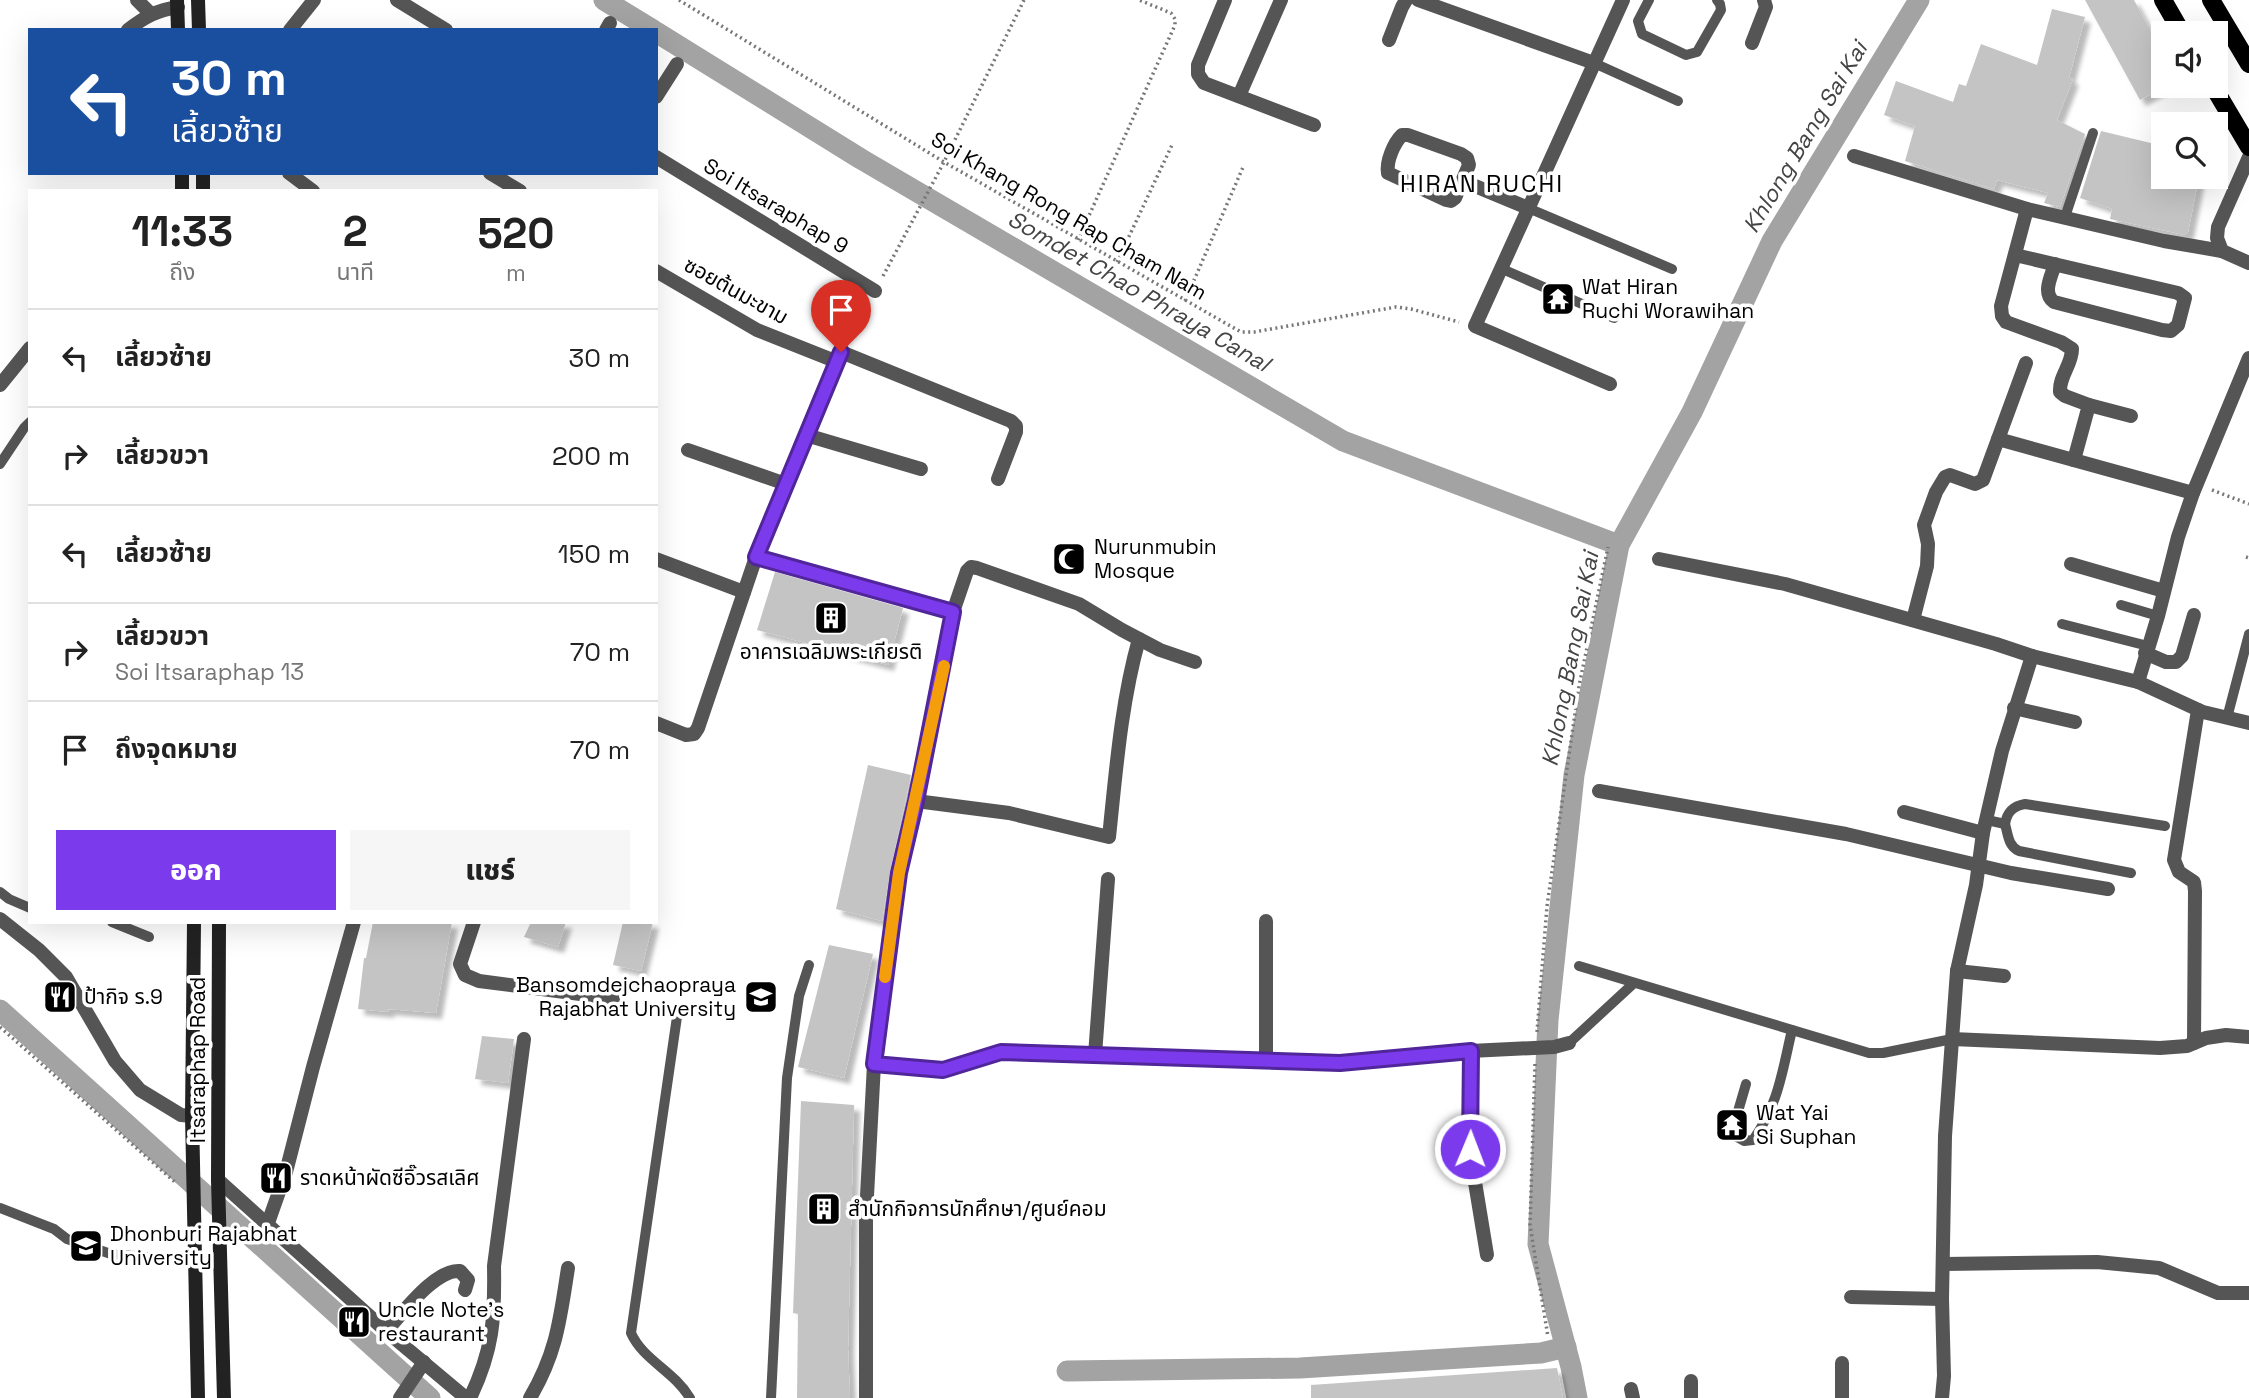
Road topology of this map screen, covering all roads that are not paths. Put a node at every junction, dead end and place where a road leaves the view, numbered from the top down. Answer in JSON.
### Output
{"nodes":[{"id":1,"x":137,"y":0,"type":"edge"},
{"id":2,"x":198,"y":0,"type":"edge"},
{"id":3,"x":314,"y":0,"type":"edge"},
{"id":4,"x":397,"y":0,"type":"edge"},
{"id":5,"x":1225,"y":0,"type":"edge"},
{"id":6,"x":1281,"y":0,"type":"edge"},
{"id":7,"x":1406,"y":0,"type":"edge"},
{"id":8,"x":1418,"y":0,"type":"edge"},
{"id":9,"x":1623,"y":0,"type":"edge"},
{"id":10,"x":1648,"y":0,"type":"edge"},
{"id":11,"x":1717,"y":0,"type":"edge"},
{"id":12,"x":1765,"y":0,"type":"edge"},
{"id":13,"x":2163,"y":0,"type":"edge"},
{"id":14,"x":2211,"y":0,"type":"edge"},
{"id":15,"x":178,"y":3,"type":"edge"},
{"id":16,"x":151,"y":14,"type":"junction"},
{"id":17,"x":2175,"y":21,"type":"edge"},
{"id":18,"x":131,"y":28,"type":"edge"},
{"id":19,"x":178,"y":28,"type":"edge"},
{"id":20,"x":199,"y":28,"type":"edge"},
{"id":21,"x":292,"y":28,"type":"edge"},
{"id":22,"x":443,"y":28,"type":"edge"},
{"id":23,"x":1389,"y":40,"type":"dead end"},
{"id":24,"x":1752,"y":43,"type":"dead end"},
{"id":25,"x":1594,"y":63,"type":"junction"},
{"id":26,"x":677,"y":64,"type":"dead end"},
{"id":27,"x":2249,"y":64,"type":"edge"},
{"id":28,"x":658,"y":94,"type":"edge"},
{"id":29,"x":1239,"y":96,"type":"junction"},
{"id":30,"x":2220,"y":98,"type":"edge"},
{"id":31,"x":1678,"y":102,"type":"dead end"},
{"id":32,"x":1314,"y":125,"type":"dead end"},
{"id":33,"x":2093,"y":133,"type":"dead end"},
{"id":34,"x":2249,"y":146,"type":"edge"},
{"id":35,"x":1854,"y":156,"type":"dead end"},
{"id":36,"x":2249,"y":157,"type":"edge"},
{"id":37,"x":658,"y":159,"type":"edge"},
{"id":38,"x":292,"y":175,"type":"edge"},
{"id":39,"x":493,"y":175,"type":"edge"},
{"id":40,"x":1463,"y":181,"type":"junction"},
{"id":41,"x":310,"y":189,"type":"edge"},
{"id":42,"x":517,"y":189,"type":"edge"},
{"id":43,"x":1528,"y":208,"type":"junction"},
{"id":44,"x":2027,"y":209,"type":"junction"},
{"id":45,"x":2065,"y":217,"type":"junction"},
{"id":46,"x":2222,"y":251,"type":"junction"},
{"id":47,"x":2014,"y":254,"type":"junction"},
{"id":48,"x":2055,"y":264,"type":"junction"},
{"id":49,"x":2249,"y":264,"type":"edge"},
{"id":50,"x":1500,"y":268,"type":"junction"},
{"id":51,"x":1672,"y":269,"type":"dead end"},
{"id":52,"x":658,"y":272,"type":"edge"},
{"id":53,"x":875,"y":290,"type":"dead end"},
{"id":54,"x":1614,"y":318,"type":"dead end"},
{"id":55,"x":28,"y":350,"type":"edge"},
{"id":56,"x":838,"y":356,"type":"junction"},
{"id":57,"x":2249,"y":358,"type":"edge"},
{"id":58,"x":2026,"y":363,"type":"dead end"},
{"id":59,"x":1610,"y":384,"type":"dead end"},
{"id":60,"x":0,"y":385,"type":"edge"},
{"id":61,"x":2090,"y":405,"type":"junction"},
{"id":62,"x":2131,"y":416,"type":"dead end"},
{"id":63,"x":28,"y":424,"type":"edge"},
{"id":64,"x":806,"y":435,"type":"junction"},
{"id":65,"x":1998,"y":439,"type":"junction"},
{"id":66,"x":688,"y":450,"type":"dead end"},
{"id":67,"x":2074,"y":460,"type":"junction"},
{"id":68,"x":0,"y":464,"type":"edge"},
{"id":69,"x":921,"y":469,"type":"dead end"},
{"id":70,"x":998,"y":479,"type":"dead end"},
{"id":71,"x":786,"y":484,"type":"junction"},
{"id":72,"x":2195,"y":489,"type":"junction"},
{"id":73,"x":756,"y":557,"type":"junction"},
{"id":74,"x":1659,"y":559,"type":"dead end"},
{"id":75,"x":658,"y":560,"type":"edge"},
{"id":76,"x":2071,"y":564,"type":"dead end"},
{"id":77,"x":2164,"y":591,"type":"junction"},
{"id":78,"x":744,"y":592,"type":"junction"},
{"id":79,"x":2121,"y":605,"type":"dead end"},
{"id":80,"x":953,"y":612,"type":"junction"},
{"id":81,"x":2193,"y":615,"type":"dead end"},
{"id":82,"x":2158,"y":616,"type":"junction"},
{"id":83,"x":1913,"y":620,"type":"junction"},
{"id":84,"x":2062,"y":624,"type":"dead end"},
{"id":85,"x":2249,"y":634,"type":"edge"},
{"id":86,"x":1139,"y":639,"type":"junction"},
{"id":87,"x":2147,"y":649,"type":"junction"},
{"id":88,"x":2032,"y":656,"type":"junction"},
{"id":89,"x":1195,"y":662,"type":"dead end"},
{"id":90,"x":2138,"y":682,"type":"junction"},
{"id":91,"x":2014,"y":708,"type":"junction"},
{"id":92,"x":2198,"y":710,"type":"junction"},
{"id":93,"x":2227,"y":718,"type":"junction"},
{"id":94,"x":2075,"y":722,"type":"dead end"},
{"id":95,"x":2249,"y":723,"type":"edge"},
{"id":96,"x":658,"y":724,"type":"edge"},
{"id":97,"x":1599,"y":791,"type":"dead end"},
{"id":98,"x":916,"y":801,"type":"junction"},
{"id":99,"x":1904,"y":812,"type":"dead end"},
{"id":100,"x":2005,"y":824,"type":"junction"},
{"id":101,"x":2165,"y":826,"type":"dead end"},
{"id":102,"x":1985,"y":827,"type":"junction"},
{"id":103,"x":1978,"y":865,"type":"junction"},
{"id":104,"x":2131,"y":873,"type":"dead end"},
{"id":105,"x":1108,"y":879,"type":"dead end"},
{"id":106,"x":2108,"y":889,"type":"dead end"},
{"id":107,"x":0,"y":892,"type":"edge"},
{"id":108,"x":28,"y":907,"type":"edge"},
{"id":109,"x":0,"y":919,"type":"edge"},
{"id":110,"x":1266,"y":921,"type":"dead end"},
{"id":111,"x":117,"y":924,"type":"edge"},
{"id":112,"x":194,"y":924,"type":"edge"},
{"id":113,"x":219,"y":924,"type":"edge"},
{"id":114,"x":353,"y":924,"type":"edge"},
{"id":115,"x":473,"y":924,"type":"edge"},
{"id":116,"x":149,"y":937,"type":"dead end"},
{"id":117,"x":809,"y":965,"type":"dead end"},
{"id":118,"x":1579,"y":966,"type":"dead end"},
{"id":119,"x":1957,"y":971,"type":"junction"},
{"id":120,"x":2004,"y":976,"type":"dead end"},
{"id":121,"x":1634,"y":983,"type":"junction"},
{"id":122,"x":619,"y":999,"type":"dead end"},
{"id":123,"x":678,"y":1010,"type":"dead end"},
{"id":124,"x":1792,"y":1030,"type":"junction"},
{"id":125,"x":2249,"y":1037,"type":"edge"},
{"id":126,"x":524,"y":1039,"type":"dead end"},
{"id":127,"x":1952,"y":1039,"type":"junction"},
{"id":128,"x":2194,"y":1042,"type":"junction"},
{"id":129,"x":1569,"y":1043,"type":"joint"},
{"id":130,"x":1471,"y":1051,"type":"junction"},
{"id":131,"x":1095,"y":1055,"type":"junction"},
{"id":132,"x":1266,"y":1061,"type":"junction"},
{"id":133,"x":874,"y":1064,"type":"junction"},
{"id":134,"x":1746,"y":1084,"type":"dead end"},
{"id":135,"x":192,"y":1116,"type":"junction"},
{"id":136,"x":218,"y":1180,"type":"junction"},
{"id":137,"x":0,"y":1208,"type":"edge"},
{"id":138,"x":268,"y":1223,"type":"junction"},
{"id":139,"x":1487,"y":1255,"type":"dead end"},
{"id":140,"x":195,"y":1261,"type":"junction"},
{"id":141,"x":1944,"y":1264,"type":"junction"},
{"id":142,"x":568,"y":1268,"type":"dead end"},
{"id":143,"x":465,"y":1290,"type":"dead end"},
{"id":144,"x":2249,"y":1293,"type":"edge"},
{"id":145,"x":1851,"y":1297,"type":"dead end"},
{"id":146,"x":1942,"y":1299,"type":"junction"},
{"id":147,"x":386,"y":1331,"type":"junction"},
{"id":148,"x":424,"y":1362,"type":"junction"},
{"id":149,"x":1842,"y":1363,"type":"dead end"},
{"id":150,"x":1691,"y":1381,"type":"dead end"},
{"id":151,"x":407,"y":1386,"type":"edge"},
{"id":152,"x":198,"y":1398,"type":"edge"},
{"id":153,"x":224,"y":1398,"type":"edge"},
{"id":154,"x":468,"y":1398,"type":"edge"},
{"id":155,"x":530,"y":1398,"type":"edge"},
{"id":156,"x":690,"y":1398,"type":"edge"},
{"id":157,"x":771,"y":1398,"type":"edge"},
{"id":158,"x":866,"y":1398,"type":"edge"},
{"id":159,"x":1691,"y":1398,"type":"edge"},
{"id":160,"x":1842,"y":1398,"type":"edge"},
{"id":161,"x":1942,"y":1398,"type":"edge"}],
"edges":[{"from":1,"to":16,"type":"street"},
{"from":2,"to":20,"type":"main road"},
{"from":3,"to":21,"type":"street"},
{"from":4,"to":22,"type":"street"},
{"from":5,"to":29,"type":"street"},
{"from":6,"to":29,"type":"street"},
{"from":7,"to":23,"type":"street"},
{"from":8,"to":25,"type":"street"},
{"from":9,"to":25,"type":"street"},
{"from":10,"to":11,"type":"lane"},
{"from":12,"to":24,"type":"street"},
{"from":13,"to":17,"type":"main road"},
{"from":14,"to":27,"type":"main road"},
{"from":15,"to":16,"type":"street"},
{"from":15,"to":19,"type":"main road"},
{"from":16,"to":18,"type":"street"},
{"from":25,"to":31,"type":"lane"},
{"from":25,"to":43,"type":"street"},
{"from":26,"to":28,"type":"street"},
{"from":29,"to":32,"type":"street"},
{"from":30,"to":34,"type":"main road"},
{"from":33,"to":45,"type":"lane"},
{"from":35,"to":44,"type":"street"},
{"from":36,"to":46,"type":"street"},
{"from":37,"to":53,"type":"street","name":"Soi Itsaraphap 9"},
{"from":38,"to":41,"type":"street"},
{"from":39,"to":42,"type":"street"},
{"from":40,"to":40,"type":"street"},
{"from":40,"to":43,"type":"street"},
{"from":43,"to":50,"type":"street"},
{"from":43,"to":51,"type":"lane"},
{"from":44,"to":45,"type":"street"},
{"from":44,"to":47,"type":"street"},
{"from":45,"to":46,"type":"street"},
{"from":46,"to":49,"type":"street"},
{"from":47,"to":48,"type":"street"},
{"from":47,"to":61,"type":"street"},
{"from":48,"to":48,"type":"street"},
{"from":50,"to":54,"type":"lane"},
{"from":50,"to":59,"type":"street"},
{"from":52,"to":56,"type":"street","name":"ซอยต้นมะขาม"},
{"from":55,"to":60,"type":"street"},
{"from":56,"to":64,"type":"street"},
{"from":56,"to":70,"type":"street","name":"ซอยต้นมะขาม"},
{"from":57,"to":72,"type":"street"},
{"from":58,"to":65,"type":"street"},
{"from":61,"to":62,"type":"street"},
{"from":61,"to":67,"type":"street"},
{"from":63,"to":68,"type":"lane"},
{"from":64,"to":69,"type":"street"},
{"from":64,"to":71,"type":"street"},
{"from":65,"to":67,"type":"street"},
{"from":65,"to":83,"type":"street"},
{"from":66,"to":71,"type":"street"},
{"from":67,"to":72,"type":"street"},
{"from":71,"to":73,"type":"street"},
{"from":72,"to":77,"type":"street"},
{"from":73,"to":78,"type":"street"},
{"from":73,"to":80,"type":"street"},
{"from":74,"to":83,"type":"street"},
{"from":75,"to":78,"type":"street"},
{"from":76,"to":77,"type":"street"},
{"from":77,"to":82,"type":"street"},
{"from":78,"to":96,"type":"street"},
{"from":79,"to":82,"type":"lane"},
{"from":80,"to":86,"type":"street"},
{"from":80,"to":98,"type":"street"},
{"from":81,"to":87,"type":"street"},
{"from":82,"to":87,"type":"street"},
{"from":83,"to":88,"type":"street"},
{"from":84,"to":87,"type":"lane"},
{"from":85,"to":93,"type":"lane"},
{"from":86,"to":89,"type":"street"},
{"from":86,"to":98,"type":"street"},
{"from":87,"to":90,"type":"street"},
{"from":88,"to":90,"type":"street"},
{"from":88,"to":91,"type":"street"},
{"from":90,"to":92,"type":"street"},
{"from":91,"to":94,"type":"street"},
{"from":91,"to":102,"type":"street"},
{"from":92,"to":93,"type":"street"},
{"from":92,"to":128,"type":"street"},
{"from":93,"to":95,"type":"street"},
{"from":97,"to":103,"type":"street"},
{"from":98,"to":133,"type":"street"},
{"from":99,"to":102,"type":"street"},
{"from":100,"to":101,"type":"lane"},
{"from":100,"to":102,"type":"lane"},
{"from":100,"to":104,"type":"lane"},
{"from":102,"to":103,"type":"street"},
{"from":103,"to":106,"type":"street"},
{"from":103,"to":119,"type":"street"},
{"from":105,"to":131,"type":"street"},
{"from":107,"to":108,"type":"lane"},
{"from":109,"to":135,"type":"street"},
{"from":110,"to":132,"type":"street"},
{"from":111,"to":116,"type":"lane"},
{"from":112,"to":135,"type":"main road"},
{"from":113,"to":136,"type":"main road","name":"Itsaraphap Road"},
{"from":114,"to":138,"type":"street"},
{"from":115,"to":122,"type":"street"},
{"from":117,"to":157,"type":"lane"},
{"from":118,"to":121,"type":"lane"},
{"from":119,"to":120,"type":"street"},
{"from":119,"to":127,"type":"street"},
{"from":121,"to":124,"type":"lane"},
{"from":121,"to":129,"type":"lane"},
{"from":123,"to":156,"type":"lane"},
{"from":124,"to":127,"type":"lane"},
{"from":124,"to":134,"type":"lane"},
{"from":125,"to":128,"type":"street"},
{"from":126,"to":154,"type":"street"},
{"from":127,"to":128,"type":"street"},
{"from":127,"to":141,"type":"street"},
{"from":129,"to":130,"type":"street"},
{"from":130,"to":132,"type":"street"},
{"from":130,"to":139,"type":"street"},
{"from":131,"to":132,"type":"street"},
{"from":131,"to":133,"type":"street"},
{"from":133,"to":158,"type":"street"},
{"from":135,"to":140,"type":"main road"},
{"from":136,"to":138,"type":"street"},
{"from":136,"to":153,"type":"main road","name":"Itsaraphap Road"},
{"from":137,"to":140,"type":"lane"},
{"from":138,"to":147,"type":"street"},
{"from":140,"to":152,"type":"main road"},
{"from":141,"to":144,"type":"street"},
{"from":141,"to":146,"type":"street"},
{"from":142,"to":155,"type":"street"},
{"from":143,"to":147,"type":"street"},
{"from":145,"to":146,"type":"street"},
{"from":146,"to":161,"type":"street"},
{"from":147,"to":148,"type":"street"},
{"from":148,"to":151,"type":"street"},
{"from":148,"to":154,"type":"street"},
{"from":149,"to":160,"type":"street"},
{"from":150,"to":159,"type":"street"}]}
